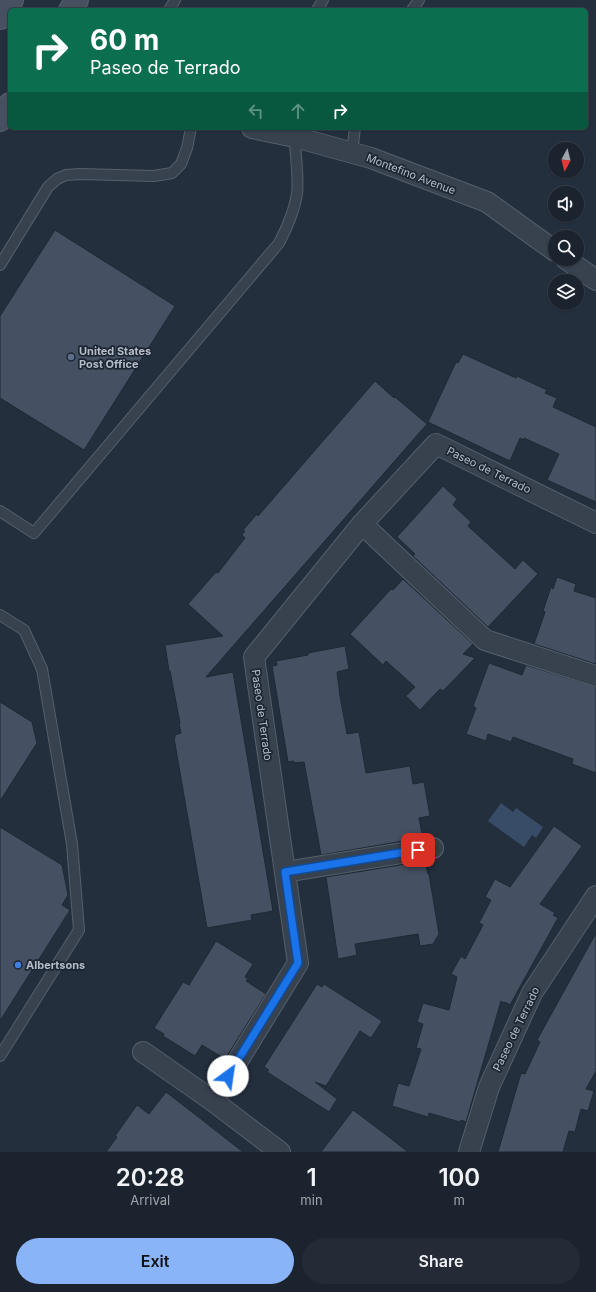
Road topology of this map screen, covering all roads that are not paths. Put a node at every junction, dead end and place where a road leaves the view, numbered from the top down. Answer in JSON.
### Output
{"nodes":[{"id":1,"x":12,"y":0,"type":"edge"},
{"id":2,"x":0,"y":18,"type":"edge"},
{"id":3,"x":8,"y":107,"type":"edge"},
{"id":4,"x":0,"y":120,"type":"edge"},
{"id":5,"x":191,"y":130,"type":"edge"},
{"id":6,"x":262,"y":130,"type":"edge"},
{"id":7,"x":355,"y":130,"type":"edge"},
{"id":8,"x":295,"y":137,"type":"junction"},
{"id":9,"x":352,"y":152,"type":"junction"},
{"id":10,"x":548,"y":246,"type":"edge"},
{"id":11,"x":1,"y":260,"type":"edge"},
{"id":12,"x":576,"y":266,"type":"edge"},
{"id":13,"x":596,"y":280,"type":"edge"},
{"id":14,"x":0,"y":511,"type":"edge"},
{"id":15,"x":596,"y":523,"type":"edge"},
{"id":16,"x":362,"y":524,"type":"junction"},
{"id":17,"x":0,"y":615,"type":"edge"},
{"id":18,"x":596,"y":676,"type":"edge"},
{"id":19,"x":433,"y":848,"type":"dead end"},
{"id":20,"x":285,"y":872,"type":"junction"},
{"id":21,"x":596,"y":896,"type":"edge"},
{"id":22,"x":143,"y":1052,"type":"dead end"},
{"id":23,"x":0,"y":1056,"type":"edge"},
{"id":24,"x":213,"y":1101,"type":"junction"},
{"id":25,"x":280,"y":1152,"type":"edge"},
{"id":26,"x":469,"y":1152,"type":"edge"}],
"edges":[{"from":1,"to":2,"type":"main road"},
{"from":3,"to":4,"type":"main road"},
{"from":5,"to":11,"type":"lane"},
{"from":6,"to":8,"type":"street","name":"Montefino Avenue"},
{"from":7,"to":9,"type":"lane"},
{"from":8,"to":9,"type":"street","name":"Montefino Avenue"},
{"from":8,"to":14,"type":"lane"},
{"from":9,"to":10,"type":"street","name":"Montefino Avenue"},
{"from":12,"to":13,"type":"street"},
{"from":15,"to":16,"type":"street","name":"Paseo de Terrado"},
{"from":16,"to":18,"type":"street"},
{"from":16,"to":20,"type":"street","name":"Paseo de Terrado"},
{"from":17,"to":23,"type":"lane"},
{"from":19,"to":20,"type":"street"},
{"from":20,"to":24,"type":"street","name":"Paseo de Terrado"},
{"from":21,"to":26,"type":"street","name":"Paseo de Terrado"},
{"from":22,"to":24,"type":"street"},
{"from":24,"to":25,"type":"street"}]}
